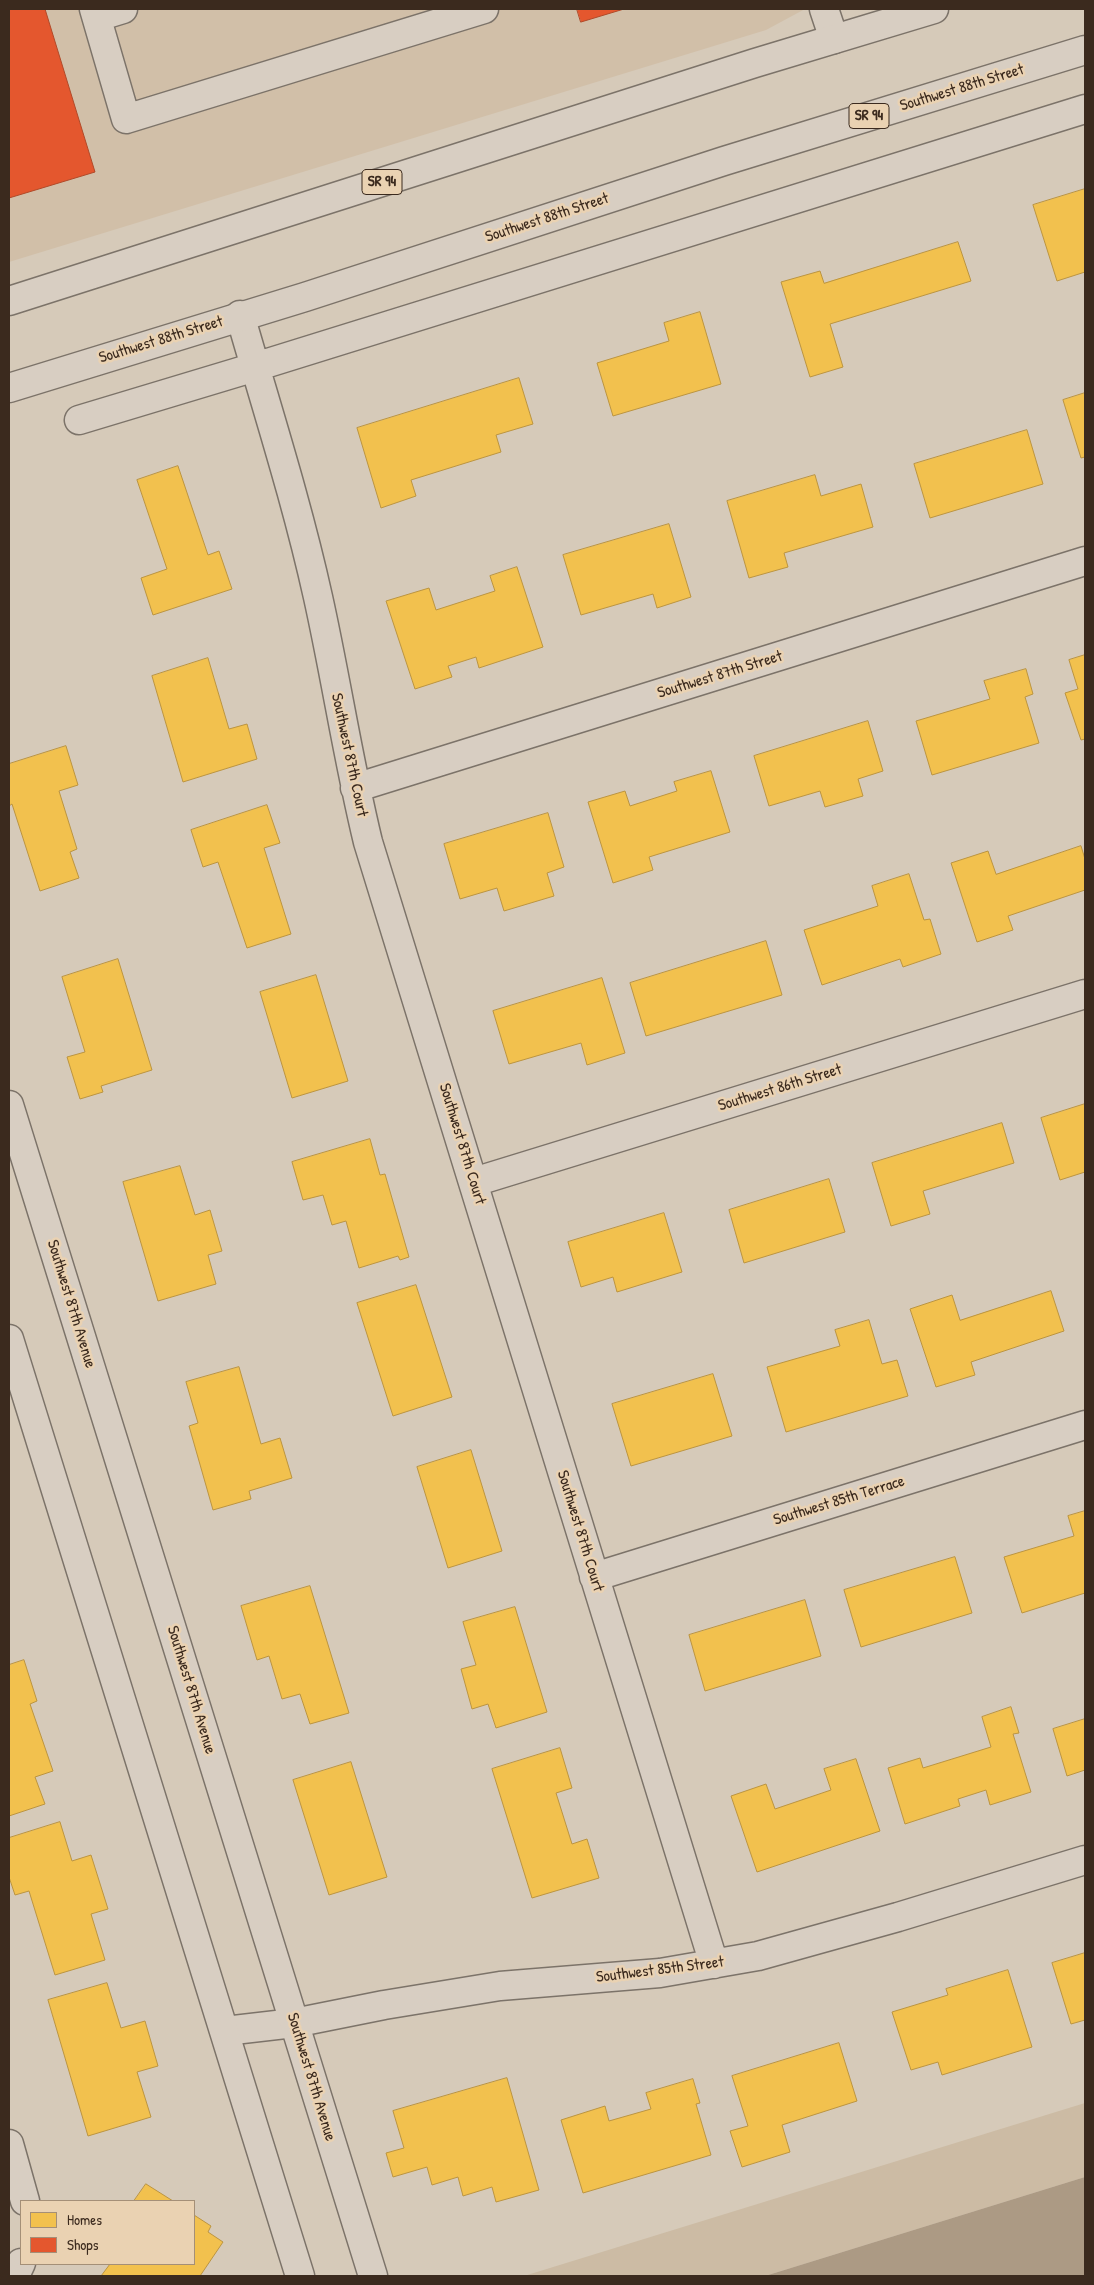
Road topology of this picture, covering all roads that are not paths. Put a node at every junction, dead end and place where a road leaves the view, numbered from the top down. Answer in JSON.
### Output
{"nodes":[{"id":1,"x":123,"y":9,"type":"edge"},
{"id":2,"x":484,"y":9,"type":"edge"},
{"id":3,"x":824,"y":9,"type":"edge"},
{"id":4,"x":934,"y":9,"type":"edge"},
{"id":5,"x":96,"y":13,"type":"edge"},
{"id":6,"x":834,"y":39,"type":"junction"},
{"id":7,"x":1085,"y":50,"type":"edge"},
{"id":8,"x":1085,"y":109,"type":"edge"},
{"id":9,"x":9,"y":301,"type":"edge"},
{"id":10,"x":240,"y":315,"type":"junction"},
{"id":11,"x":255,"y":367,"type":"junction"},
{"id":12,"x":9,"y":388,"type":"edge"},
{"id":13,"x":79,"y":420,"type":"dead end"},
{"id":14,"x":1085,"y":561,"type":"edge"},
{"id":15,"x":355,"y":788,"type":"junction"},
{"id":16,"x":1085,"y":994,"type":"edge"},
{"id":17,"x":9,"y":1104,"type":"edge"},
{"id":18,"x":474,"y":1182,"type":"junction"},
{"id":19,"x":9,"y":1339,"type":"edge"},
{"id":20,"x":1085,"y":1425,"type":"edge"},
{"id":21,"x":594,"y":1577,"type":"junction"},
{"id":22,"x":1085,"y":1860,"type":"edge"},
{"id":23,"x":714,"y":1964,"type":"junction"},
{"id":24,"x":294,"y":2023,"type":"junction"},
{"id":25,"x":224,"y":2031,"type":"junction"},
{"id":26,"x":9,"y":2144,"type":"edge"},
{"id":27,"x":25,"y":2200,"type":"edge"},
{"id":28,"x":300,"y":2276,"type":"edge"},
{"id":29,"x":373,"y":2276,"type":"edge"}],
"edges":[{"from":1,"to":5,"type":"street"},
{"from":2,"to":5,"type":"street"},
{"from":3,"to":6,"type":"street"},
{"from":4,"to":6,"type":"street","number":"SR 94"},
{"from":6,"to":9,"type":"street","number":"SR 94"},
{"from":7,"to":10,"type":"street","name":"Southwest 88th Street","number":"SR 94"},
{"from":8,"to":11,"type":"street"},
{"from":10,"to":11,"type":"street","name":"Southwest 87th Court"},
{"from":10,"to":12,"type":"street","name":"Southwest 88th Street","number":"SR 94"},
{"from":11,"to":13,"type":"street"},
{"from":11,"to":15,"type":"street","name":"Southwest 87th Court"},
{"from":14,"to":15,"type":"street","name":"Southwest 87th Street"},
{"from":15,"to":18,"type":"street","name":"Southwest 87th Court"},
{"from":16,"to":18,"type":"street","name":"Southwest 86th Street"},
{"from":17,"to":24,"type":"street","name":"Southwest 87th Avenue"},
{"from":18,"to":21,"type":"street","name":"Southwest 87th Court"},
{"from":19,"to":25,"type":"street"},
{"from":20,"to":21,"type":"street","name":"Southwest 85th Terrace"},
{"from":21,"to":23,"type":"street","name":"Southwest 87th Court"},
{"from":22,"to":23,"type":"street","name":"Southwest 85th Street"},
{"from":23,"to":24,"type":"street","name":"Southwest 85th Street"},
{"from":24,"to":25,"type":"street","name":"Southwest 85th Street"},
{"from":24,"to":29,"type":"street","name":"Southwest 87th Avenue"},
{"from":25,"to":28,"type":"street"},
{"from":26,"to":27,"type":"street"}]}
